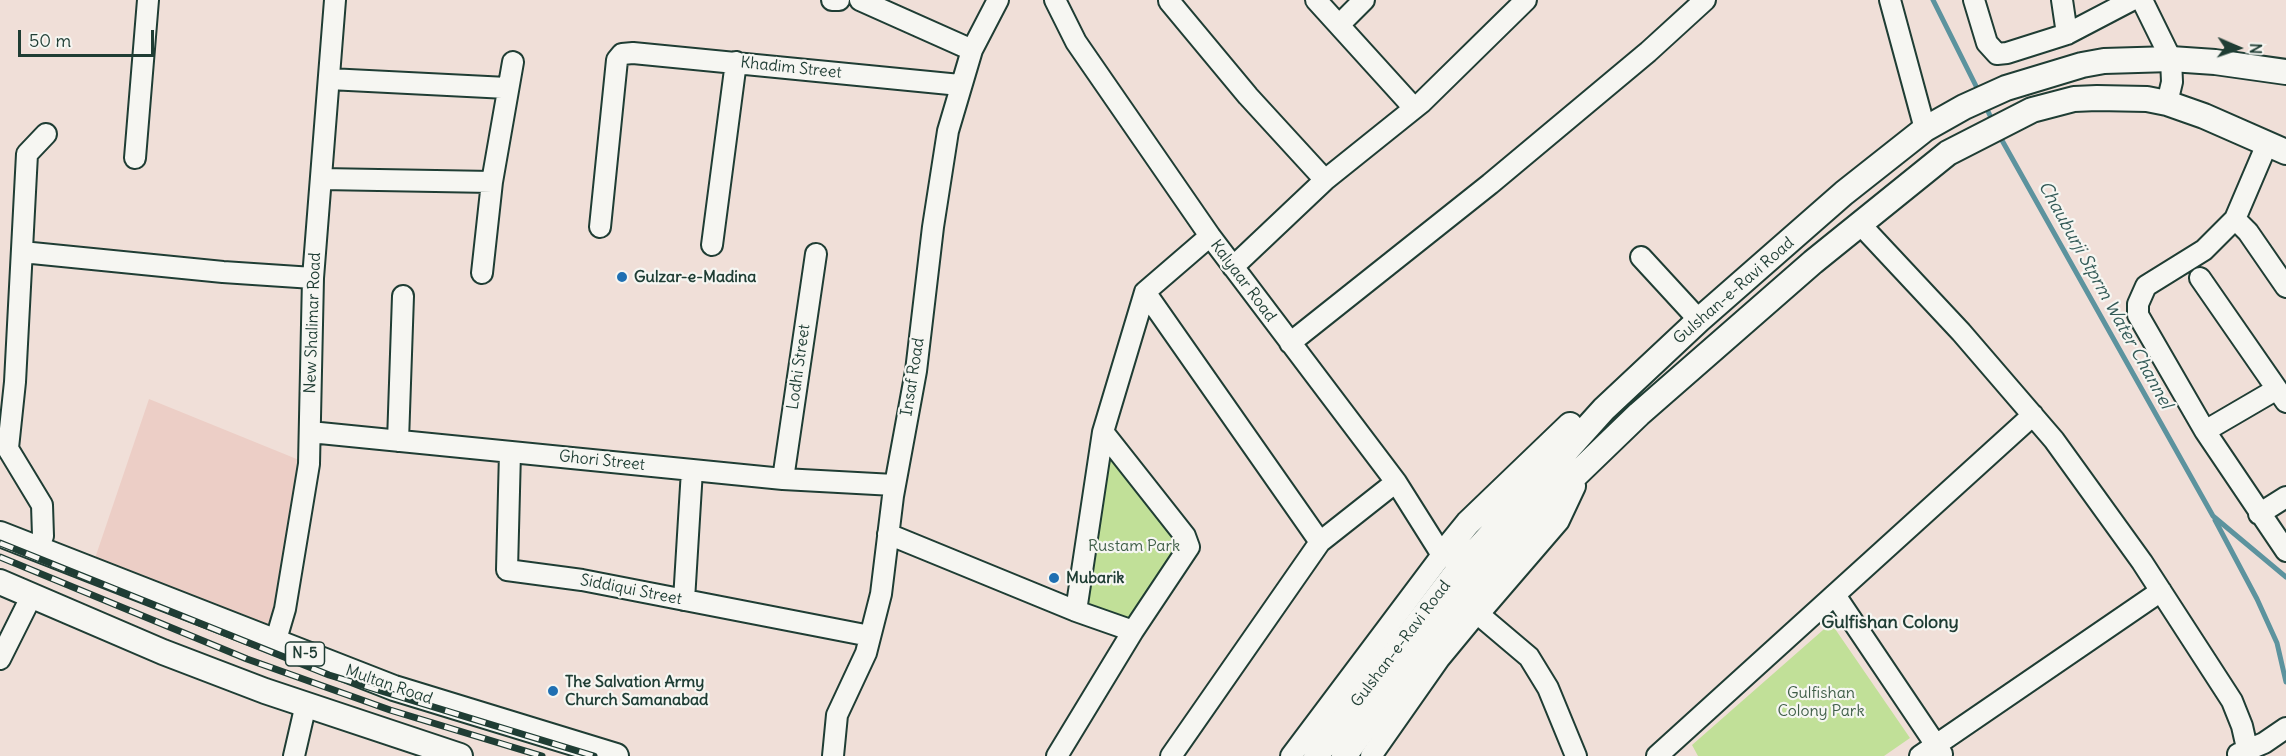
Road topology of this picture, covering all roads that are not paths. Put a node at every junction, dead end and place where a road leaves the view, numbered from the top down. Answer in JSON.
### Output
{"nodes":[{"id":1,"x":148,"y":0,"type":"edge"},
{"id":2,"x":335,"y":0,"type":"edge"},
{"id":3,"x":832,"y":0,"type":"edge"},
{"id":4,"x":839,"y":0,"type":"edge"},
{"id":5,"x":860,"y":0,"type":"edge"},
{"id":6,"x":1055,"y":0,"type":"edge"},
{"id":7,"x":1316,"y":0,"type":"edge"},
{"id":8,"x":1364,"y":0,"type":"edge"},
{"id":9,"x":1526,"y":0,"type":"edge"},
{"id":10,"x":1705,"y":0,"type":"edge"},
{"id":11,"x":1890,"y":0,"type":"edge"},
{"id":12,"x":1974,"y":0,"type":"edge"},
{"id":13,"x":2062,"y":0,"type":"edge"},
{"id":14,"x":2132,"y":0,"type":"edge"},
{"id":15,"x":2142,"y":0,"type":"edge"},
{"id":16,"x":1169,"y":1,"type":"edge"},
{"id":17,"x":991,"y":2,"type":"edge"},
{"id":18,"x":1339,"y":25,"type":"junction"},
{"id":19,"x":2067,"y":34,"type":"junction"},
{"id":20,"x":972,"y":50,"type":"junction"},
{"id":21,"x":2171,"y":59,"type":"junction"},
{"id":22,"x":513,"y":62,"type":"dead end"},
{"id":23,"x":736,"y":62,"type":"junction"},
{"id":24,"x":2286,"y":72,"type":"edge"},
{"id":25,"x":329,"y":79,"type":"junction"},
{"id":26,"x":960,"y":85,"type":"junction"},
{"id":27,"x":507,"y":87,"type":"junction"},
{"id":28,"x":2167,"y":103,"type":"junction"},
{"id":29,"x":1414,"y":108,"type":"junction"},
{"id":30,"x":1931,"y":125,"type":"junction"},
{"id":31,"x":46,"y":134,"type":"dead end"},
{"id":32,"x":2276,"y":148,"type":"edge"},
{"id":33,"x":135,"y":158,"type":"dead end"},
{"id":34,"x":322,"y":179,"type":"junction"},
{"id":35,"x":1325,"y":180,"type":"junction"},
{"id":36,"x":492,"y":182,"type":"junction"},
{"id":37,"x":2235,"y":219,"type":"junction"},
{"id":38,"x":1859,"y":224,"type":"junction"},
{"id":39,"x":1808,"y":225,"type":"junction"},
{"id":40,"x":600,"y":227,"type":"dead end"},
{"id":41,"x":1210,"y":236,"type":"junction"},
{"id":42,"x":712,"y":245,"type":"dead end"},
{"id":43,"x":1828,"y":250,"type":"junction"},
{"id":44,"x":21,"y":252,"type":"junction"},
{"id":45,"x":816,"y":254,"type":"dead end"},
{"id":46,"x":1641,"y":257,"type":"dead end"},
{"id":47,"x":1233,"y":267,"type":"junction"},
{"id":48,"x":482,"y":273,"type":"dead end"},
{"id":49,"x":313,"y":278,"type":"junction"},
{"id":50,"x":2200,"y":278,"type":"dead end"},
{"id":51,"x":2286,"y":287,"type":"edge"},
{"id":52,"x":1145,"y":292,"type":"junction"},
{"id":53,"x":403,"y":296,"type":"dead end"},
{"id":54,"x":1699,"y":320,"type":"junction"},
{"id":55,"x":1290,"y":344,"type":"junction"},
{"id":56,"x":2281,"y":395,"type":"edge"},
{"id":57,"x":1604,"y":409,"type":"junction"},
{"id":58,"x":2033,"y":415,"type":"junction"},
{"id":59,"x":2205,"y":431,"type":"junction"},
{"id":60,"x":310,"y":432,"type":"junction"},
{"id":61,"x":1103,"y":432,"type":"junction"},
{"id":62,"x":398,"y":441,"type":"junction"},
{"id":63,"x":4,"y":443,"type":"edge"},
{"id":64,"x":510,"y":452,"type":"junction"},
{"id":65,"x":692,"y":470,"type":"junction"},
{"id":66,"x":1580,"y":471,"type":"junction"},
{"id":67,"x":783,"y":479,"type":"junction"},
{"id":68,"x":1396,"y":482,"type":"junction"},
{"id":69,"x":894,"y":485,"type":"junction"},
{"id":70,"x":2286,"y":497,"type":"edge"},
{"id":71,"x":2259,"y":514,"type":"junction"},
{"id":72,"x":0,"y":534,"type":"edge"},
{"id":73,"x":888,"y":534,"type":"junction"},
{"id":74,"x":1320,"y":542,"type":"junction"},
{"id":75,"x":37,"y":550,"type":"junction"},
{"id":76,"x":2286,"y":552,"type":"edge"},
{"id":77,"x":1442,"y":555,"type":"junction"},
{"id":78,"x":0,"y":582,"type":"edge"},
{"id":79,"x":2161,"y":591,"type":"junction"},
{"id":80,"x":32,"y":595,"type":"junction"},
{"id":81,"x":1835,"y":595,"type":"junction"},
{"id":82,"x":684,"y":600,"type":"junction"},
{"id":83,"x":1076,"y":611,"type":"junction"},
{"id":84,"x":1477,"y":613,"type":"junction"},
{"id":85,"x":1133,"y":631,"type":"junction"},
{"id":86,"x":870,"y":636,"type":"junction"},
{"id":87,"x":275,"y":643,"type":"junction"},
{"id":88,"x":0,"y":659,"type":"edge"},
{"id":89,"x":306,"y":704,"type":"junction"},
{"id":90,"x":2286,"y":728,"type":"edge"},
{"id":91,"x":2248,"y":751,"type":"edge"},
{"id":92,"x":1933,"y":752,"type":"edge"},
{"id":93,"x":294,"y":756,"type":"edge"},
{"id":94,"x":460,"y":756,"type":"edge"},
{"id":95,"x":616,"y":756,"type":"edge"},
{"id":96,"x":833,"y":756,"type":"edge"},
{"id":97,"x":1057,"y":756,"type":"edge"},
{"id":98,"x":1171,"y":756,"type":"edge"},
{"id":99,"x":1291,"y":756,"type":"edge"},
{"id":100,"x":1316,"y":756,"type":"edge"},
{"id":101,"x":1344,"y":756,"type":"edge"},
{"id":102,"x":1371,"y":756,"type":"edge"},
{"id":103,"x":1576,"y":756,"type":"edge"},
{"id":104,"x":1657,"y":756,"type":"edge"}],
"edges":[{"from":1,"to":33,"type":"street"},
{"from":2,"to":25,"type":"street","name":"New Shalimar Road"},
{"from":3,"to":4,"type":"street"},
{"from":5,"to":20,"type":"street"},
{"from":6,"to":41,"type":"street","name":"Kalyaar Road"},
{"from":7,"to":18,"type":"street"},
{"from":8,"to":18,"type":"street"},
{"from":9,"to":29,"type":"street"},
{"from":10,"to":55,"type":"street"},
{"from":11,"to":30,"type":"street"},
{"from":12,"to":19,"type":"street"},
{"from":13,"to":19,"type":"street"},
{"from":14,"to":19,"type":"street"},
{"from":15,"to":21,"type":"street"},
{"from":16,"to":35,"type":"street"},
{"from":17,"to":20,"type":"street","name":"Insaf Road"},
{"from":18,"to":29,"type":"street"},
{"from":20,"to":26,"type":"street","name":"Insaf Road"},
{"from":21,"to":24,"type":"main road","name":"Gulshan-e-Ravi Road"},
{"from":21,"to":28,"type":"street"},
{"from":21,"to":30,"type":"main road","name":"Gulshan-e-Ravi Road"},
{"from":22,"to":27,"type":"street"},
{"from":23,"to":26,"type":"street","name":"Khadim Street"},
{"from":23,"to":40,"type":"street","name":"Khadim Street"},
{"from":23,"to":42,"type":"street"},
{"from":25,"to":27,"type":"street"},
{"from":25,"to":34,"type":"street","name":"New Shalimar Road"},
{"from":26,"to":69,"type":"street","name":"Insaf Road"},
{"from":27,"to":36,"type":"street"},
{"from":28,"to":32,"type":"main road","name":"Gulshan-e-Ravi Road"},
{"from":28,"to":38,"type":"main road","name":"Gulshan-e-Ravi Road"},
{"from":29,"to":35,"type":"street"},
{"from":30,"to":39,"type":"main road","name":"Gulshan-e-Ravi Road"},
{"from":31,"to":44,"type":"street"},
{"from":32,"to":37,"type":"street"},
{"from":34,"to":36,"type":"street"},
{"from":34,"to":49,"type":"street","name":"New Shalimar Road"},
{"from":35,"to":47,"type":"street"},
{"from":36,"to":48,"type":"street"},
{"from":37,"to":51,"type":"street"},
{"from":37,"to":59,"type":"street"},
{"from":38,"to":43,"type":"main road","name":"Gulshan-e-Ravi Road"},
{"from":38,"to":58,"type":"street"},
{"from":39,"to":43,"type":"main road"},
{"from":39,"to":54,"type":"main road","name":"Gulshan-e-Ravi Road"},
{"from":41,"to":47,"type":"street","name":"Kalyaar Road"},
{"from":41,"to":52,"type":"street"},
{"from":43,"to":66,"type":"main road","name":"Gulshan-e-Ravi Road"},
{"from":44,"to":49,"type":"street"},
{"from":44,"to":63,"type":"street"},
{"from":45,"to":67,"type":"street","name":"Lodhi Street"},
{"from":46,"to":54,"type":"street"},
{"from":47,"to":55,"type":"street","name":"Kalyaar Road"},
{"from":49,"to":60,"type":"street","name":"New Shalimar Road"},
{"from":50,"to":56,"type":"street"},
{"from":52,"to":61,"type":"street"},
{"from":52,"to":74,"type":"street"},
{"from":53,"to":62,"type":"street"},
{"from":54,"to":57,"type":"main road","name":"Gulshan-e-Ravi Road"},
{"from":55,"to":68,"type":"street","name":"Kalyaar Road"},
{"from":56,"to":59,"type":"street"},
{"from":57,"to":77,"type":"main road"},
{"from":57,"to":100,"type":"main road","name":"Gulshan-e-Ravi Road"},
{"from":58,"to":79,"type":"street"},
{"from":58,"to":81,"type":"street"},
{"from":59,"to":71,"type":"street"},
{"from":60,"to":62,"type":"street","name":"Ghori Street"},
{"from":60,"to":87,"type":"street","name":"New Shalimar Road"},
{"from":61,"to":83,"type":"street"},
{"from":61,"to":85,"type":"street"},
{"from":62,"to":64,"type":"street","name":"Ghori Street"},
{"from":63,"to":75,"type":"street"},
{"from":64,"to":65,"type":"street","name":"Ghori Street"},
{"from":64,"to":82,"type":"street","name":"Siddiqui Street"},
{"from":65,"to":67,"type":"street","name":"Ghori Street"},
{"from":65,"to":82,"type":"street"},
{"from":66,"to":84,"type":"main road"},
{"from":66,"to":101,"type":"main road","name":"Gulshan-e-Ravi Road"},
{"from":67,"to":69,"type":"street","name":"Ghori Street"},
{"from":68,"to":74,"type":"street"},
{"from":68,"to":77,"type":"street","name":"Kalyaar Road"},
{"from":69,"to":73,"type":"street","name":"Insaf Road"},
{"from":70,"to":71,"type":"street"},
{"from":71,"to":76,"type":"street"},
{"from":72,"to":75,"type":"main road","name":"Multan Road","number":"N-5"},
{"from":73,"to":83,"type":"street"},
{"from":73,"to":86,"type":"street","name":"Insaf Road"},
{"from":74,"to":98,"type":"street"},
{"from":75,"to":87,"type":"main road","name":"Multan Road","number":"N-5"},
{"from":77,"to":99,"type":"street"},
{"from":78,"to":80,"type":"main road"},
{"from":79,"to":91,"type":"street"},
{"from":79,"to":92,"type":"street"},
{"from":80,"to":88,"type":"street"},
{"from":80,"to":89,"type":"main road"},
{"from":81,"to":92,"type":"street"},
{"from":81,"to":104,"type":"street"},
{"from":82,"to":86,"type":"street","name":"Siddiqui Street"},
{"from":83,"to":85,"type":"street"},
{"from":84,"to":102,"type":"street"},
{"from":84,"to":103,"type":"street"},
{"from":85,"to":97,"type":"street"},
{"from":86,"to":96,"type":"street","name":"Insaf Road"},
{"from":87,"to":95,"type":"main road","name":"Multan Road","number":"N-5"},
{"from":89,"to":93,"type":"street"},
{"from":89,"to":94,"type":"main road"},
{"from":90,"to":91,"type":"street"}]}
